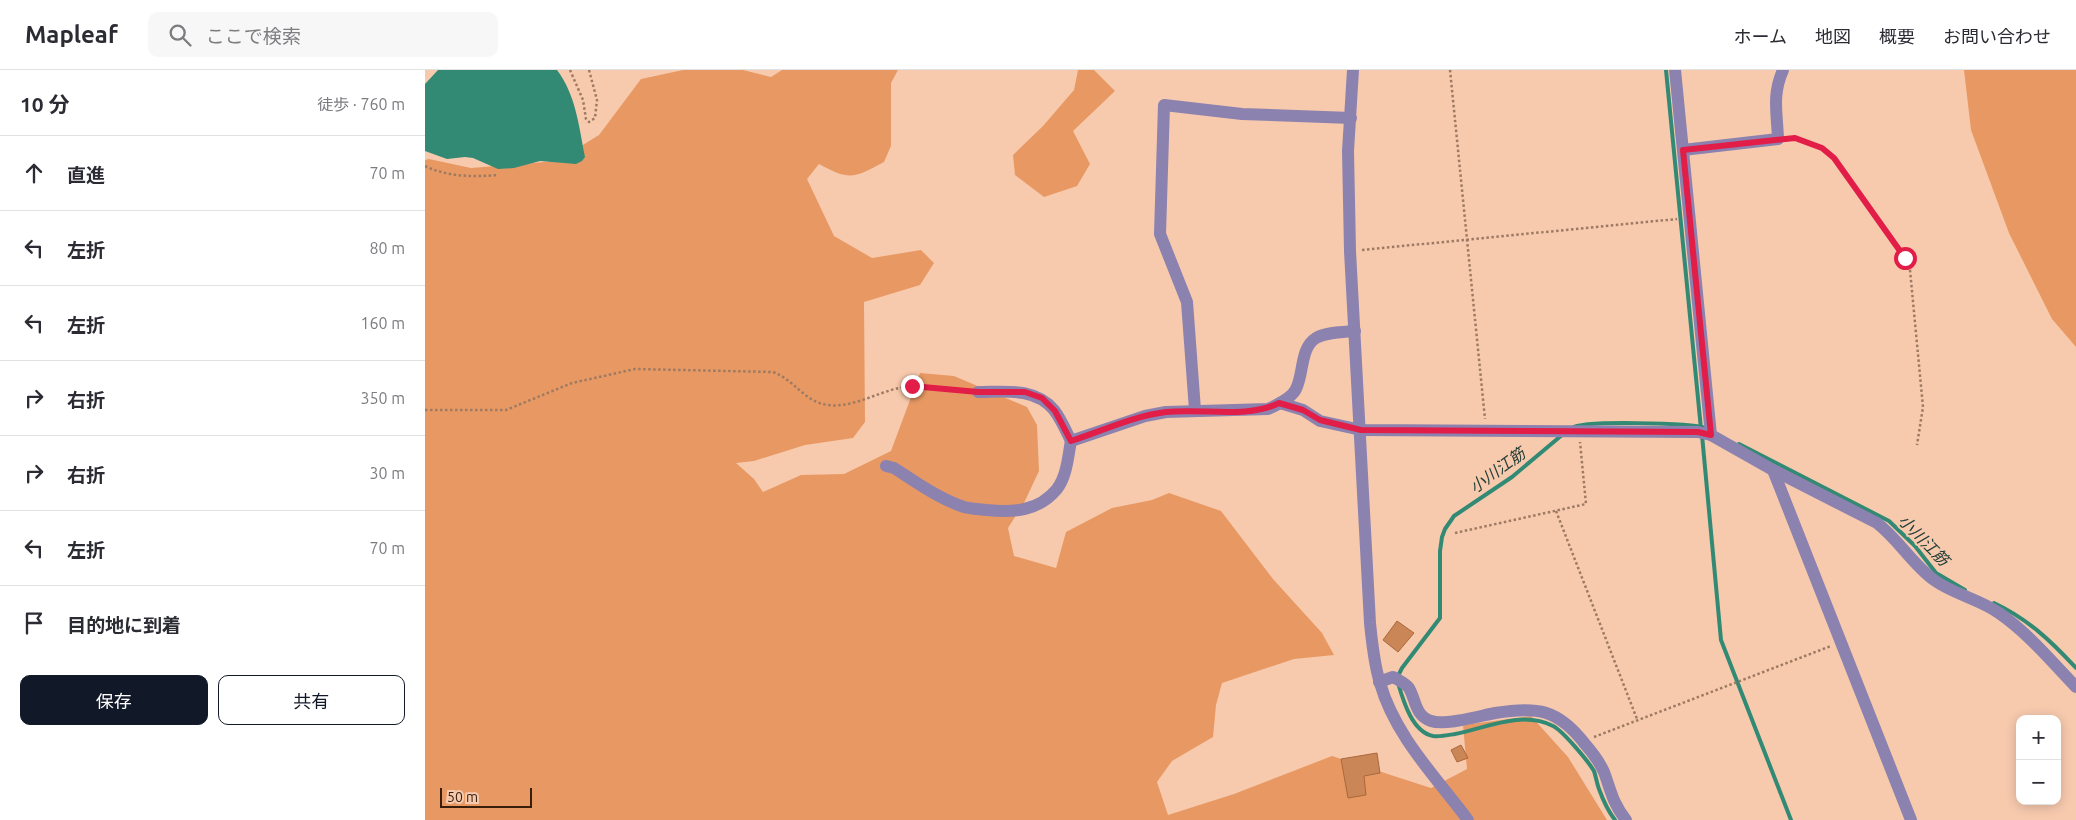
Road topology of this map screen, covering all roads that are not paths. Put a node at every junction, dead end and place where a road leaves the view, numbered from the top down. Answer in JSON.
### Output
{"nodes":[{"id":1,"x":1353,"y":70,"type":"edge"},
{"id":2,"x":1675,"y":70,"type":"edge"},
{"id":3,"x":1783,"y":70,"type":"edge"},
{"id":4,"x":1351,"y":118,"type":"junction"},
{"id":5,"x":1683,"y":150,"type":"junction"},
{"id":6,"x":1355,"y":331,"type":"junction"},
{"id":7,"x":978,"y":392,"type":"road end"},
{"id":8,"x":1279,"y":403,"type":"junction"},
{"id":9,"x":1195,"y":410,"type":"junction"},
{"id":10,"x":1361,"y":430,"type":"junction"},
{"id":11,"x":1707,"y":431,"type":"junction"},
{"id":12,"x":1071,"y":441,"type":"junction"},
{"id":13,"x":886,"y":466,"type":"dead end"},
{"id":14,"x":1773,"y":470,"type":"junction"},
{"id":15,"x":1379,"y":682,"type":"junction"},
{"id":16,"x":2076,"y":686,"type":"edge"},
{"id":17,"x":1468,"y":820,"type":"edge"},
{"id":18,"x":1626,"y":820,"type":"edge"},
{"id":19,"x":1911,"y":820,"type":"edge"}],
"edges":[{"from":1,"to":4,"type":"street"},
{"from":2,"to":5,"type":"street"},
{"from":3,"to":5,"type":"street"},
{"from":4,"to":6,"type":"street"},
{"from":4,"to":9,"type":"street"},
{"from":5,"to":11,"type":"street"},
{"from":6,"to":8,"type":"street"},
{"from":6,"to":10,"type":"street"},
{"from":7,"to":12,"type":"street"},
{"from":8,"to":9,"type":"street"},
{"from":8,"to":10,"type":"street"},
{"from":9,"to":12,"type":"street"},
{"from":10,"to":11,"type":"street"},
{"from":10,"to":15,"type":"street"},
{"from":11,"to":14,"type":"street"},
{"from":12,"to":13,"type":"street"},
{"from":14,"to":16,"type":"street"},
{"from":14,"to":19,"type":"street"},
{"from":15,"to":17,"type":"street"},
{"from":15,"to":18,"type":"street"}]}
